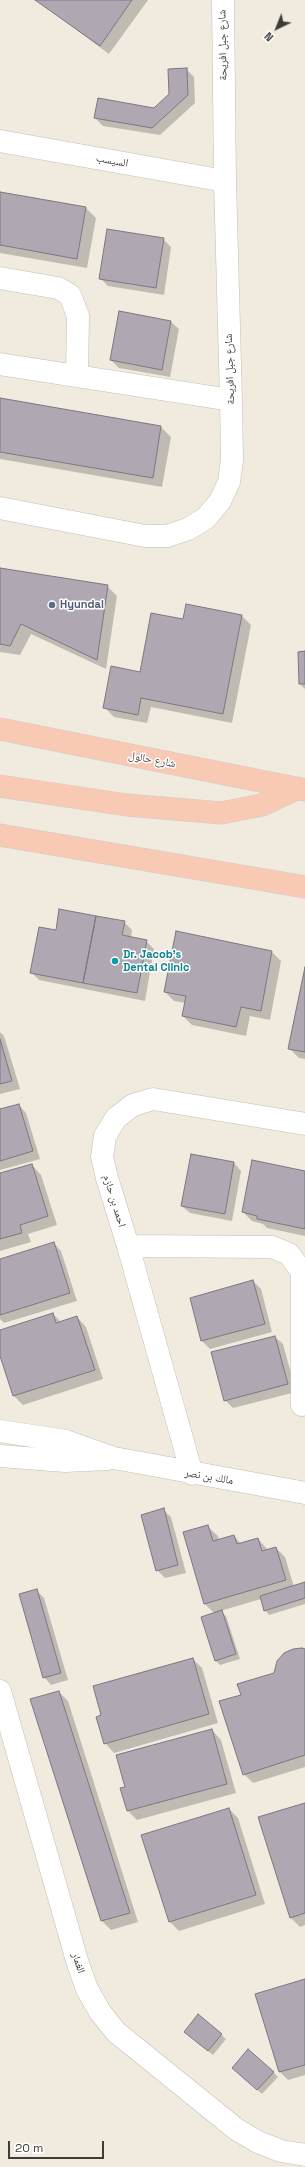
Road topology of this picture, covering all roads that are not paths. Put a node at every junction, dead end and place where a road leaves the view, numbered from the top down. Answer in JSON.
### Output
{"nodes":[{"id":1,"x":223,"y":0,"type":"edge"},
{"id":2,"x":0,"y":141,"type":"edge"},
{"id":3,"x":225,"y":181,"type":"junction"},
{"id":4,"x":0,"y":278,"type":"edge"},
{"id":5,"x":0,"y":364,"type":"edge"},
{"id":6,"x":77,"y":376,"type":"junction"},
{"id":7,"x":231,"y":400,"type":"junction"},
{"id":8,"x":0,"y":508,"type":"edge"},
{"id":9,"x":0,"y":730,"type":"edge"},
{"id":10,"x":0,"y":786,"type":"edge"},
{"id":11,"x":302,"y":789,"type":"edge"},
{"id":12,"x":0,"y":835,"type":"edge"},
{"id":13,"x":305,"y":887,"type":"edge"},
{"id":14,"x":305,"y":1124,"type":"edge"},
{"id":15,"x":128,"y":1246,"type":"junction"},
{"id":16,"x":302,"y":1405,"type":"dead end"},
{"id":17,"x":0,"y":1431,"type":"edge"},
{"id":18,"x":0,"y":1456,"type":"edge"},
{"id":19,"x":114,"y":1458,"type":"junction"},
{"id":20,"x":192,"y":1474,"type":"junction"},
{"id":21,"x":305,"y":1493,"type":"edge"},
{"id":22,"x":0,"y":1691,"type":"edge"},
{"id":23,"x":305,"y":2156,"type":"edge"},
{"id":24,"x":281,"y":2159,"type":"edge"}],
"edges":[{"from":1,"to":3,"type":"street","name":"شارع جبل افريحة"},
{"from":2,"to":3,"type":"street","name":"السيسب"},
{"from":3,"to":7,"type":"street","name":"شارع جبل افريحة"},
{"from":4,"to":6,"type":"street"},
{"from":5,"to":6,"type":"street"},
{"from":6,"to":7,"type":"street"},
{"from":7,"to":8,"type":"street","name":"شارع جبل افريحة"},
{"from":9,"to":11,"type":"main road","name":"شارع حالول"},
{"from":10,"to":11,"type":"main road"},
{"from":12,"to":13,"type":"main road"},
{"from":14,"to":15,"type":"street","name":"احمد بن حازم"},
{"from":15,"to":16,"type":"street"},
{"from":15,"to":20,"type":"street","name":"احمد بن حازم"},
{"from":17,"to":19,"type":"street","name":"مالك بن نصر"},
{"from":18,"to":19,"type":"street","name":"مالك بن نصر"},
{"from":19,"to":20,"type":"street","name":"مالك بن نصر"},
{"from":20,"to":21,"type":"street","name":"مالك بن نصر"},
{"from":22,"to":24,"type":"street","name":"الغمار"},
{"from":23,"to":24,"type":"street","name":"الغمار"}]}
